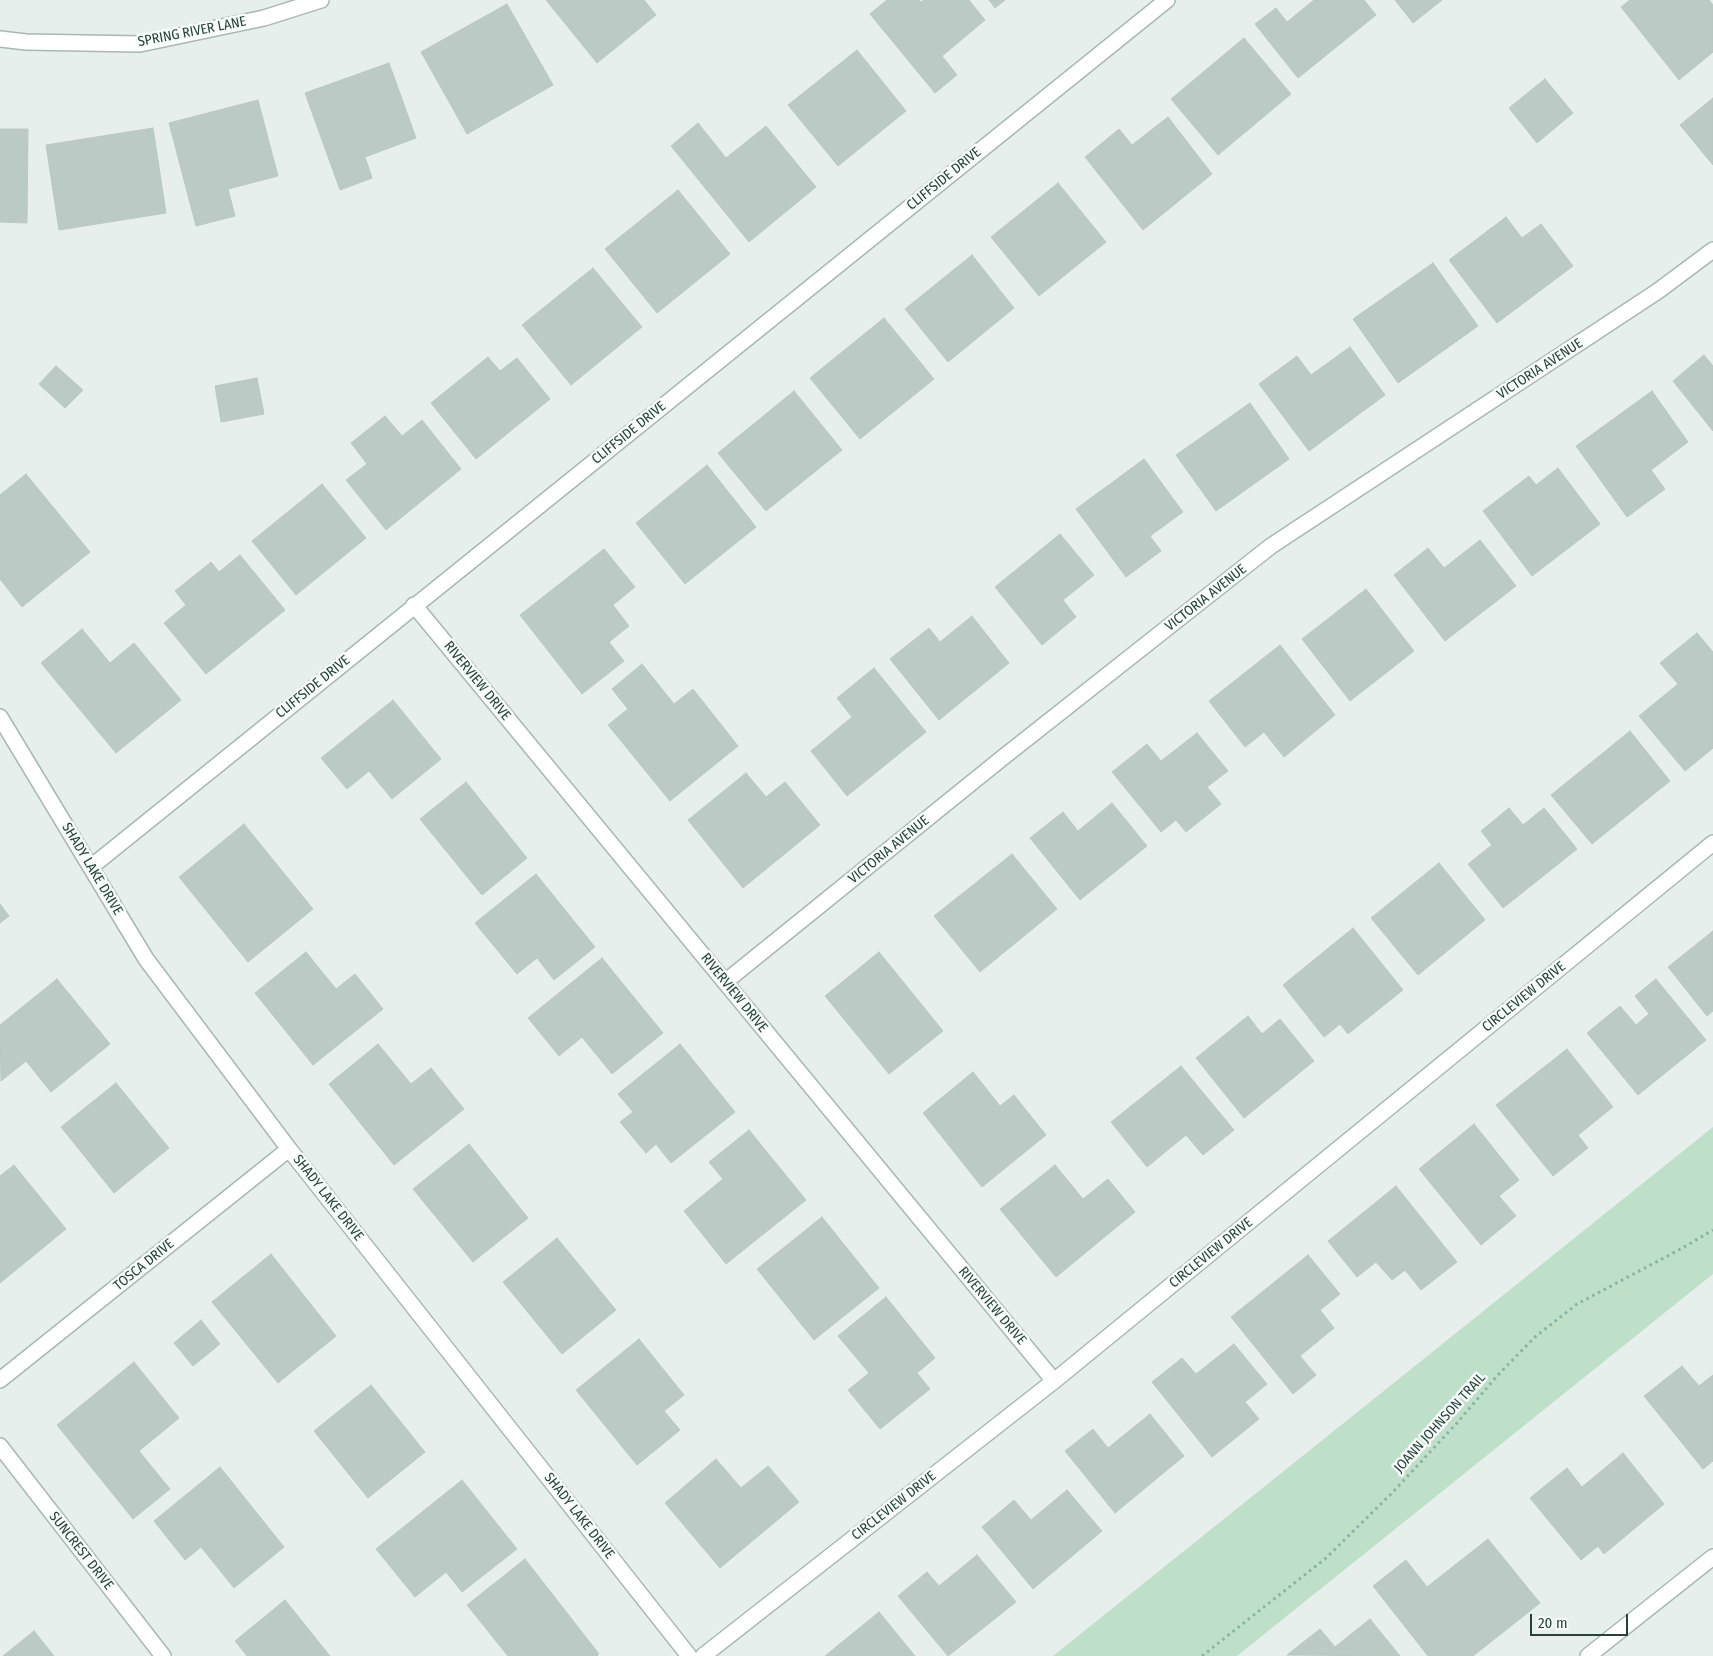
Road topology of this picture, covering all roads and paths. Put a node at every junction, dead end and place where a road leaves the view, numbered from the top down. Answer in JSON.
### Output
{"nodes":[{"id":1,"x":321,"y":0,"type":"edge"},
{"id":2,"x":1167,"y":0,"type":"edge"},
{"id":3,"x":0,"y":39,"type":"edge"},
{"id":4,"x":1713,"y":250,"type":"edge"},
{"id":5,"x":414,"y":605,"type":"junction"},
{"id":6,"x":0,"y":717,"type":"edge"},
{"id":7,"x":1713,"y":843,"type":"edge"},
{"id":8,"x":91,"y":867,"type":"junction"},
{"id":9,"x":725,"y":982,"type":"junction"},
{"id":10,"x":289,"y":1149,"type":"junction"},
{"id":11,"x":1713,"y":1230,"type":"edge"},
{"id":12,"x":0,"y":1380,"type":"edge"},
{"id":13,"x":1054,"y":1381,"type":"junction"},
{"id":14,"x":0,"y":1446,"type":"edge"},
{"id":15,"x":1713,"y":1557,"type":"edge"},
{"id":16,"x":163,"y":1656,"type":"edge"},
{"id":17,"x":689,"y":1656,"type":"edge"},
{"id":18,"x":703,"y":1656,"type":"edge"},
{"id":19,"x":1202,"y":1656,"type":"edge"},
{"id":20,"x":1588,"y":1656,"type":"edge"}],
"edges":[{"from":1,"to":3,"type":"street","name":"SPRING RIVER LANE"},
{"from":2,"to":5,"type":"street","name":"CLIFFSIDE DRIVE"},
{"from":4,"to":9,"type":"street","name":"VICTORIA AVENUE"},
{"from":5,"to":8,"type":"street","name":"CLIFFSIDE DRIVE"},
{"from":5,"to":9,"type":"street","name":"RIVERVIEW DRIVE"},
{"from":6,"to":8,"type":"street","name":"SHADY LAKE DRIVE"},
{"from":7,"to":13,"type":"street","name":"CIRCLEVIEW DRIVE"},
{"from":8,"to":10,"type":"street","name":"SHADY LAKE DRIVE"},
{"from":9,"to":13,"type":"street","name":"RIVERVIEW DRIVE"},
{"from":10,"to":12,"type":"street","name":"TOSCA DRIVE"},
{"from":10,"to":17,"type":"street","name":"SHADY LAKE DRIVE"},
{"from":11,"to":19,"type":"path","name":"JOANN JOHNSON TRAIL"},
{"from":13,"to":18,"type":"street","name":"CIRCLEVIEW DRIVE"},
{"from":14,"to":16,"type":"street","name":"SUNCREST DRIVE"},
{"from":15,"to":20,"type":"street"}]}
